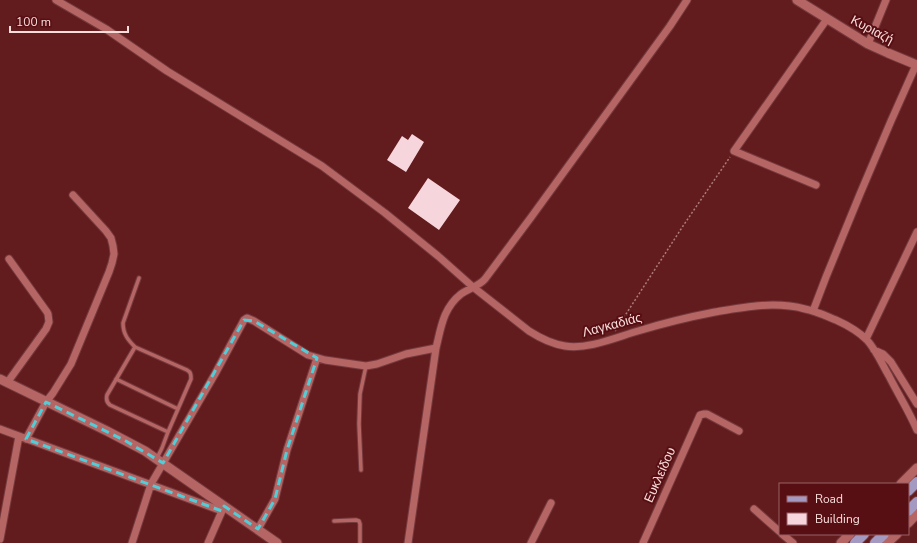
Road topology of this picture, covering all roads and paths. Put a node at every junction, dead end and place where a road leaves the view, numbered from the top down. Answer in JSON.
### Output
{"nodes":[{"id":1,"x":56,"y":0,"type":"edge"},
{"id":2,"x":687,"y":0,"type":"edge"},
{"id":3,"x":797,"y":0,"type":"edge"},
{"id":4,"x":886,"y":0,"type":"edge"},
{"id":5,"x":827,"y":19,"type":"junction"},
{"id":6,"x":868,"y":44,"type":"junction"},
{"id":7,"x":917,"y":65,"type":"edge"},
{"id":8,"x":734,"y":151,"type":"junction"},
{"id":9,"x":816,"y":185,"type":"dead end"},
{"id":10,"x":73,"y":195,"type":"dead end"},
{"id":11,"x":917,"y":232,"type":"edge"},
{"id":12,"x":9,"y":259,"type":"dead end"},
{"id":13,"x":139,"y":278,"type":"dead end"},
{"id":14,"x":473,"y":287,"type":"junction"},
{"id":15,"x":813,"y":311,"type":"junction"},
{"id":16,"x":866,"y":339,"type":"junction"},
{"id":17,"x":608,"y":340,"type":"junction"},
{"id":18,"x":136,"y":347,"type":"junction"},
{"id":19,"x":436,"y":348,"type":"junction"},
{"id":20,"x":874,"y":350,"type":"junction"},
{"id":21,"x":317,"y":358,"type":"junction"},
{"id":22,"x":366,"y":366,"type":"junction"},
{"id":23,"x":116,"y":379,"type":"junction"},
{"id":24,"x":3,"y":381,"type":"edge"},
{"id":25,"x":46,"y":402,"type":"junction"},
{"id":26,"x":916,"y":402,"type":"edge"},
{"id":27,"x":178,"y":409,"type":"junction"},
{"id":28,"x":0,"y":429,"type":"edge"},
{"id":29,"x":739,"y":430,"type":"dead end"},
{"id":30,"x":917,"y":430,"type":"edge"},
{"id":31,"x":168,"y":432,"type":"junction"},
{"id":32,"x":23,"y":438,"type":"junction"},
{"id":33,"x":159,"y":461,"type":"junction"},
{"id":34,"x":917,"y":468,"type":"edge"},
{"id":35,"x":361,"y":470,"type":"dead end"},
{"id":36,"x":917,"y":482,"type":"edge"},
{"id":37,"x":902,"y":483,"type":"edge"},
{"id":38,"x":151,"y":484,"type":"junction"},
{"id":39,"x":909,"y":490,"type":"edge"},
{"id":40,"x":551,"y":502,"type":"dead end"},
{"id":41,"x":917,"y":502,"type":"edge"},
{"id":42,"x":223,"y":508,"type":"junction"},
{"id":43,"x":754,"y":509,"type":"dead end"},
{"id":44,"x":909,"y":510,"type":"edge"},
{"id":45,"x":917,"y":514,"type":"edge"},
{"id":46,"x":334,"y":521,"type":"dead end"},
{"id":47,"x":909,"y":522,"type":"edge"},
{"id":48,"x":258,"y":529,"type":"junction"},
{"id":49,"x":779,"y":531,"type":"edge"},
{"id":50,"x":783,"y":535,"type":"edge"},
{"id":51,"x":849,"y":535,"type":"edge"},
{"id":52,"x":863,"y":535,"type":"edge"},
{"id":53,"x":883,"y":535,"type":"edge"},
{"id":54,"x":896,"y":535,"type":"edge"},
{"id":55,"x":0,"y":539,"type":"edge"},
{"id":56,"x":534,"y":541,"type":"edge"},
{"id":57,"x":132,"y":543,"type":"edge"},
{"id":58,"x":208,"y":543,"type":"edge"},
{"id":59,"x":277,"y":543,"type":"edge"},
{"id":60,"x":360,"y":543,"type":"edge"},
{"id":61,"x":408,"y":543,"type":"edge"},
{"id":62,"x":644,"y":543,"type":"edge"},
{"id":63,"x":792,"y":543,"type":"edge"},
{"id":64,"x":840,"y":543,"type":"edge"},
{"id":65,"x":855,"y":543,"type":"edge"},
{"id":66,"x":875,"y":543,"type":"edge"},
{"id":67,"x":888,"y":543,"type":"edge"}],
"edges":[{"from":1,"to":14,"type":"street","name":"Λαγκαδιάς"},
{"from":2,"to":14,"type":"street"},
{"from":3,"to":5,"type":"street","name":"Κυριαζή"},
{"from":4,"to":6,"type":"street"},
{"from":5,"to":6,"type":"street","name":"Κυριαζή"},
{"from":5,"to":8,"type":"street"},
{"from":6,"to":7,"type":"street","name":"Κυριαζή"},
{"from":7,"to":15,"type":"street"},
{"from":8,"to":9,"type":"street"},
{"from":8,"to":17,"type":"path"},
{"from":10,"to":25,"type":"street"},
{"from":11,"to":16,"type":"street"},
{"from":12,"to":24,"type":"street"},
{"from":13,"to":18,"type":"lane"},
{"from":14,"to":17,"type":"street","name":"Λαγκαδιάς"},
{"from":14,"to":19,"type":"street"},
{"from":15,"to":16,"type":"street","name":"Λαγκαδιάς"},
{"from":15,"to":17,"type":"street","name":"Λαγκαδιάς"},
{"from":16,"to":20,"type":"street","name":"Λαγκαδιάς"},
{"from":18,"to":23,"type":"lane"},
{"from":18,"to":27,"type":"lane"},
{"from":19,"to":22,"type":"street"},
{"from":19,"to":61,"type":"street"},
{"from":20,"to":26,"type":"street","name":"Λαγκαδιάς"},
{"from":20,"to":30,"type":"street","name":"Λαγκαδιάς"},
{"from":21,"to":22,"type":"street"},
{"from":21,"to":33,"type":"street"},
{"from":21,"to":48,"type":"street"},
{"from":22,"to":35,"type":"lane"},
{"from":23,"to":27,"type":"lane"},
{"from":23,"to":31,"type":"lane"},
{"from":24,"to":25,"type":"street"},
{"from":25,"to":32,"type":"street"},
{"from":25,"to":33,"type":"street"},
{"from":27,"to":31,"type":"lane"},
{"from":28,"to":32,"type":"street"},
{"from":29,"to":62,"type":"street","name":"Ευκλείδου"},
{"from":31,"to":33,"type":"lane"},
{"from":32,"to":38,"type":"street"},
{"from":32,"to":55,"type":"street"},
{"from":33,"to":38,"type":"street"},
{"from":33,"to":42,"type":"street"},
{"from":34,"to":37,"type":"street"},
{"from":36,"to":39,"type":"main road"},
{"from":38,"to":42,"type":"street"},
{"from":38,"to":57,"type":"street"},
{"from":40,"to":56,"type":"street"},
{"from":41,"to":44,"type":"main road"},
{"from":42,"to":48,"type":"street"},
{"from":42,"to":58,"type":"street"},
{"from":43,"to":49,"type":"street"},
{"from":45,"to":47,"type":"street"},
{"from":46,"to":60,"type":"lane"},
{"from":48,"to":59,"type":"street"},
{"from":50,"to":63,"type":"street"},
{"from":51,"to":64,"type":"street"},
{"from":52,"to":65,"type":"main road"},
{"from":53,"to":66,"type":"main road"},
{"from":54,"to":67,"type":"street"}]}
